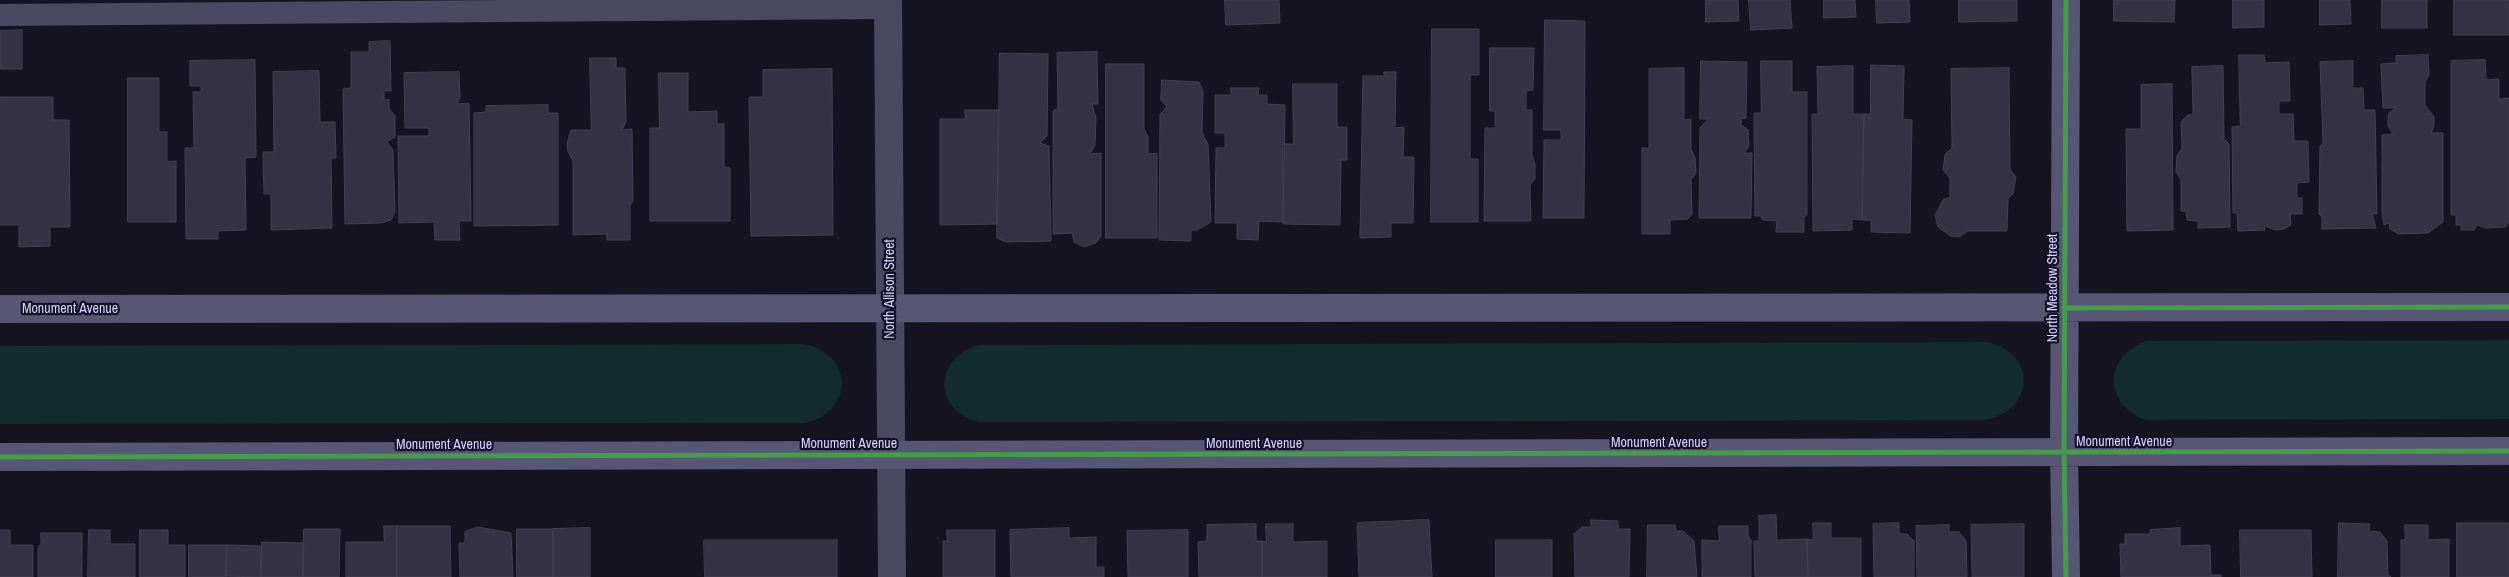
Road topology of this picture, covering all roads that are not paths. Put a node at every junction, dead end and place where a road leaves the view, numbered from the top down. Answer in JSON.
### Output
{"nodes":[{"id":1,"x":2066,"y":0,"type":"edge"},
{"id":2,"x":888,"y":4,"type":"edge"},
{"id":3,"x":0,"y":15,"type":"edge"},
{"id":4,"x":2509,"y":307,"type":"edge"},
{"id":5,"x":890,"y":308,"type":"junction"},
{"id":6,"x":2064,"y":308,"type":"junction"},
{"id":7,"x":0,"y":309,"type":"edge"},
{"id":8,"x":2509,"y":451,"type":"edge"},
{"id":9,"x":2064,"y":453,"type":"junction"},
{"id":10,"x":891,"y":455,"type":"junction"},
{"id":11,"x":0,"y":457,"type":"edge"},
{"id":12,"x":892,"y":577,"type":"edge"},
{"id":13,"x":2066,"y":577,"type":"edge"}],
"edges":[{"from":1,"to":6,"type":"street","name":"North Meadow Street"},
{"from":2,"to":3,"type":"lane"},
{"from":2,"to":5,"type":"street","name":"North Allison Street"},
{"from":4,"to":6,"type":"street","name":"Monument Avenue"},
{"from":5,"to":6,"type":"street","name":"Monument Avenue"},
{"from":5,"to":7,"type":"street","name":"Monument Avenue"},
{"from":5,"to":10,"type":"street","name":"North Allison Street"},
{"from":6,"to":9,"type":"street","name":"North Meadow Street"},
{"from":8,"to":9,"type":"street","name":"Monument Avenue"},
{"from":9,"to":10,"type":"street","name":"Monument Avenue"},
{"from":9,"to":13,"type":"street","name":"North Meadow Street"},
{"from":10,"to":11,"type":"street","name":"Monument Avenue"},
{"from":10,"to":12,"type":"street","name":"North Allison Street"}]}
